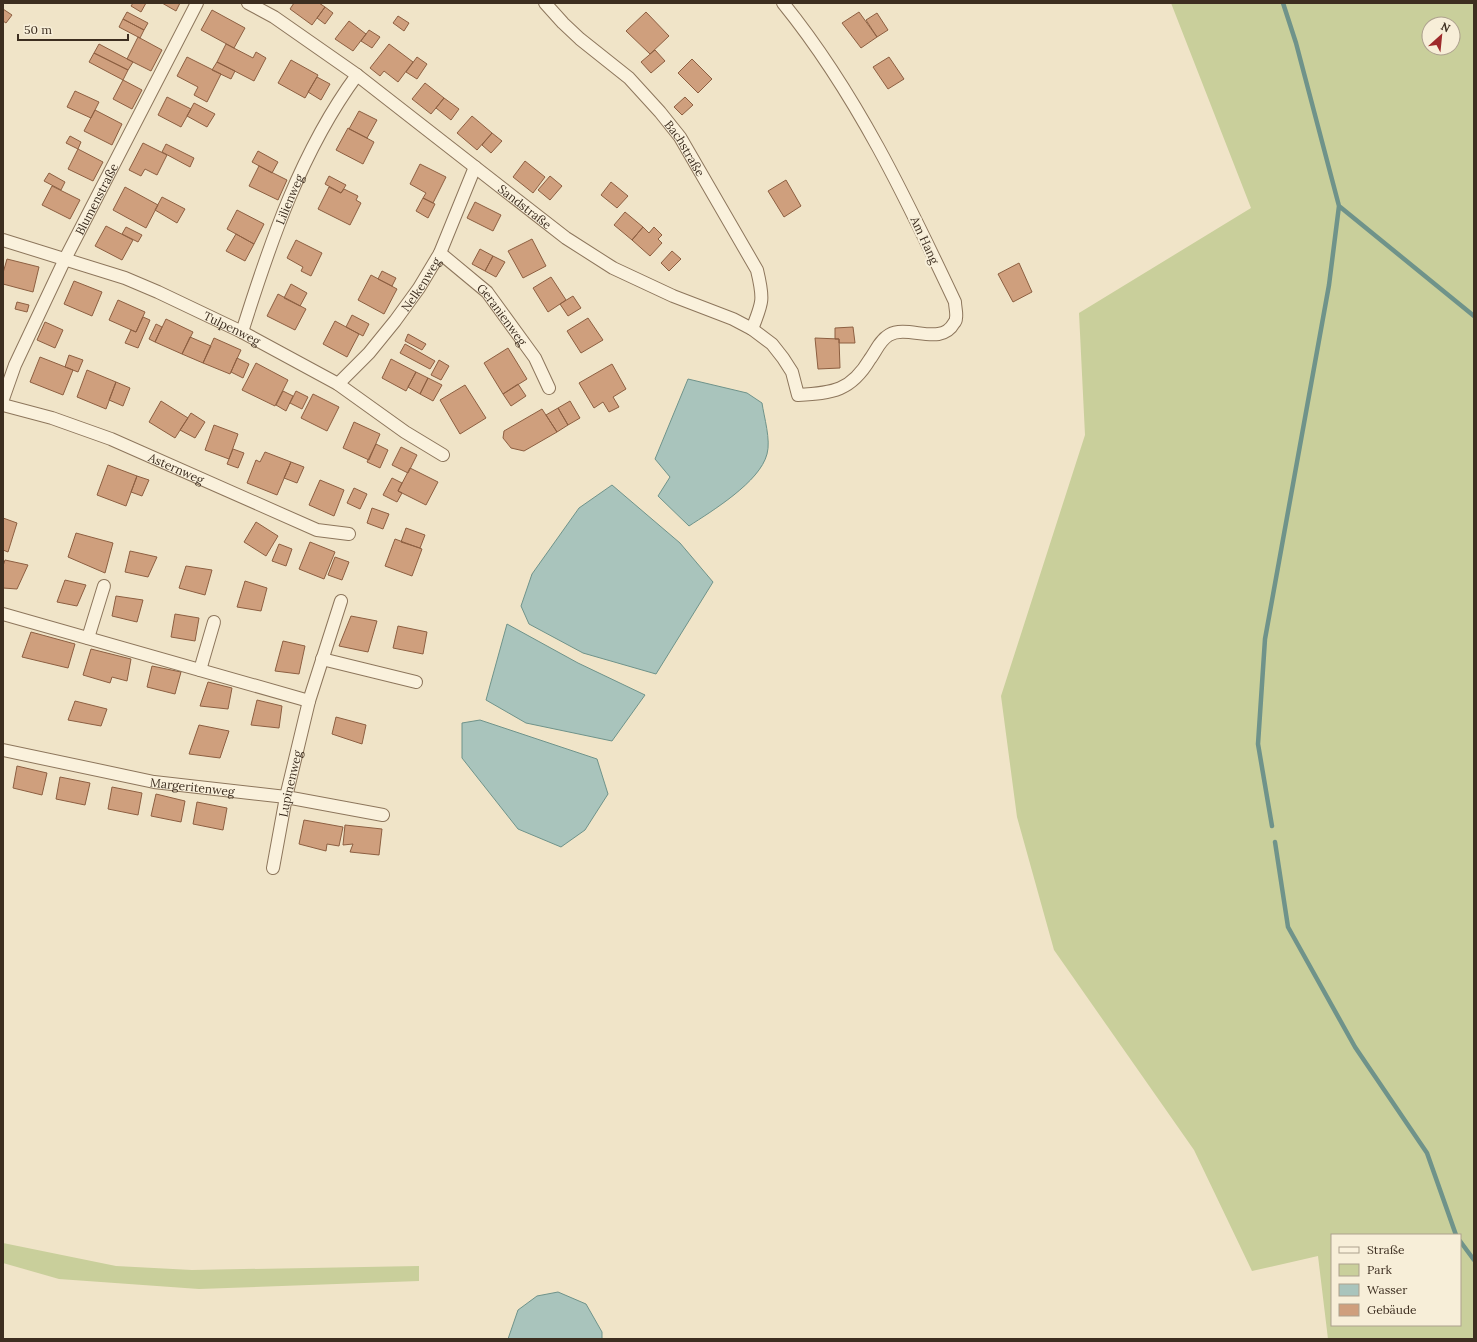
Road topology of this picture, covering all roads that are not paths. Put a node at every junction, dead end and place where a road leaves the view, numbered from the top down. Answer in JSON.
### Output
{"nodes":[{"id":1,"x":197,"y":3,"type":"edge"},
{"id":2,"x":248,"y":3,"type":"edge"},
{"id":3,"x":545,"y":3,"type":"edge"},
{"id":4,"x":783,"y":3,"type":"edge"},
{"id":5,"x":357,"y":75,"type":"junction"},
{"id":6,"x":476,"y":167,"type":"junction"},
{"id":7,"x":3,"y":240,"type":"edge"},
{"id":8,"x":440,"y":253,"type":"junction"},
{"id":9,"x":65,"y":259,"type":"junction"},
{"id":10,"x":752,"y":329,"type":"junction"},
{"id":11,"x":242,"y":332,"type":"junction"},
{"id":12,"x":338,"y":384,"type":"junction"},
{"id":13,"x":549,"y":388,"type":"dead end"},
{"id":14,"x":798,"y":395,"type":"joint"},
{"id":15,"x":3,"y":399,"type":"edge"},
{"id":16,"x":3,"y":405,"type":"edge"},
{"id":17,"x":443,"y":455,"type":"dead end"},
{"id":18,"x":349,"y":534,"type":"dead end"},
{"id":19,"x":104,"y":586,"type":"dead end"},
{"id":20,"x":341,"y":601,"type":"dead end"},
{"id":21,"x":3,"y":614,"type":"edge"},
{"id":22,"x":214,"y":622,"type":"dead end"},
{"id":23,"x":88,"y":638,"type":"junction"},
{"id":24,"x":322,"y":659,"type":"junction"},
{"id":25,"x":200,"y":670,"type":"junction"},
{"id":26,"x":416,"y":682,"type":"dead end"},
{"id":27,"x":310,"y":701,"type":"junction"},
{"id":28,"x":3,"y":750,"type":"edge"},
{"id":29,"x":286,"y":797,"type":"junction"},
{"id":30,"x":383,"y":815,"type":"dead end"},
{"id":31,"x":273,"y":868,"type":"dead end"}],
"edges":[{"from":1,"to":9,"type":"street","name":"Blumenstraße"},
{"from":2,"to":5,"type":"street","name":"Sandstraße"},
{"from":3,"to":10,"type":"street","name":"Bachstraße"},
{"from":4,"to":14,"type":"street","name":"Am Hang"},
{"from":5,"to":6,"type":"street","name":"Sandstraße"},
{"from":5,"to":11,"type":"street","name":"Lilienweg"},
{"from":6,"to":8,"type":"street","name":"Nelkenweg"},
{"from":6,"to":10,"type":"street","name":"Sandstraße"},
{"from":7,"to":9,"type":"street","name":"Tulpenweg"},
{"from":8,"to":12,"type":"street","name":"Nelkenweg"},
{"from":8,"to":13,"type":"street","name":"Geranienweg"},
{"from":9,"to":11,"type":"street","name":"Tulpenweg"},
{"from":9,"to":15,"type":"street","name":"Blumenstraße"},
{"from":10,"to":14,"type":"street","name":"Sandstraße"},
{"from":11,"to":12,"type":"street","name":"Tulpenweg"},
{"from":12,"to":17,"type":"street","name":"Tulpenweg"},
{"from":16,"to":18,"type":"street","name":"Asternweg"},
{"from":19,"to":23,"type":"street"},
{"from":20,"to":24,"type":"street","name":"Lupinenweg"},
{"from":21,"to":23,"type":"street"},
{"from":22,"to":25,"type":"street"},
{"from":23,"to":25,"type":"street"},
{"from":24,"to":26,"type":"street"},
{"from":24,"to":27,"type":"street","name":"Lupinenweg"},
{"from":25,"to":27,"type":"street"},
{"from":27,"to":29,"type":"street","name":"Lupinenweg"},
{"from":28,"to":29,"type":"street","name":"Margeritenweg"},
{"from":29,"to":30,"type":"street","name":"Margeritenweg"},
{"from":29,"to":31,"type":"street","name":"Lupinenweg"}]}
